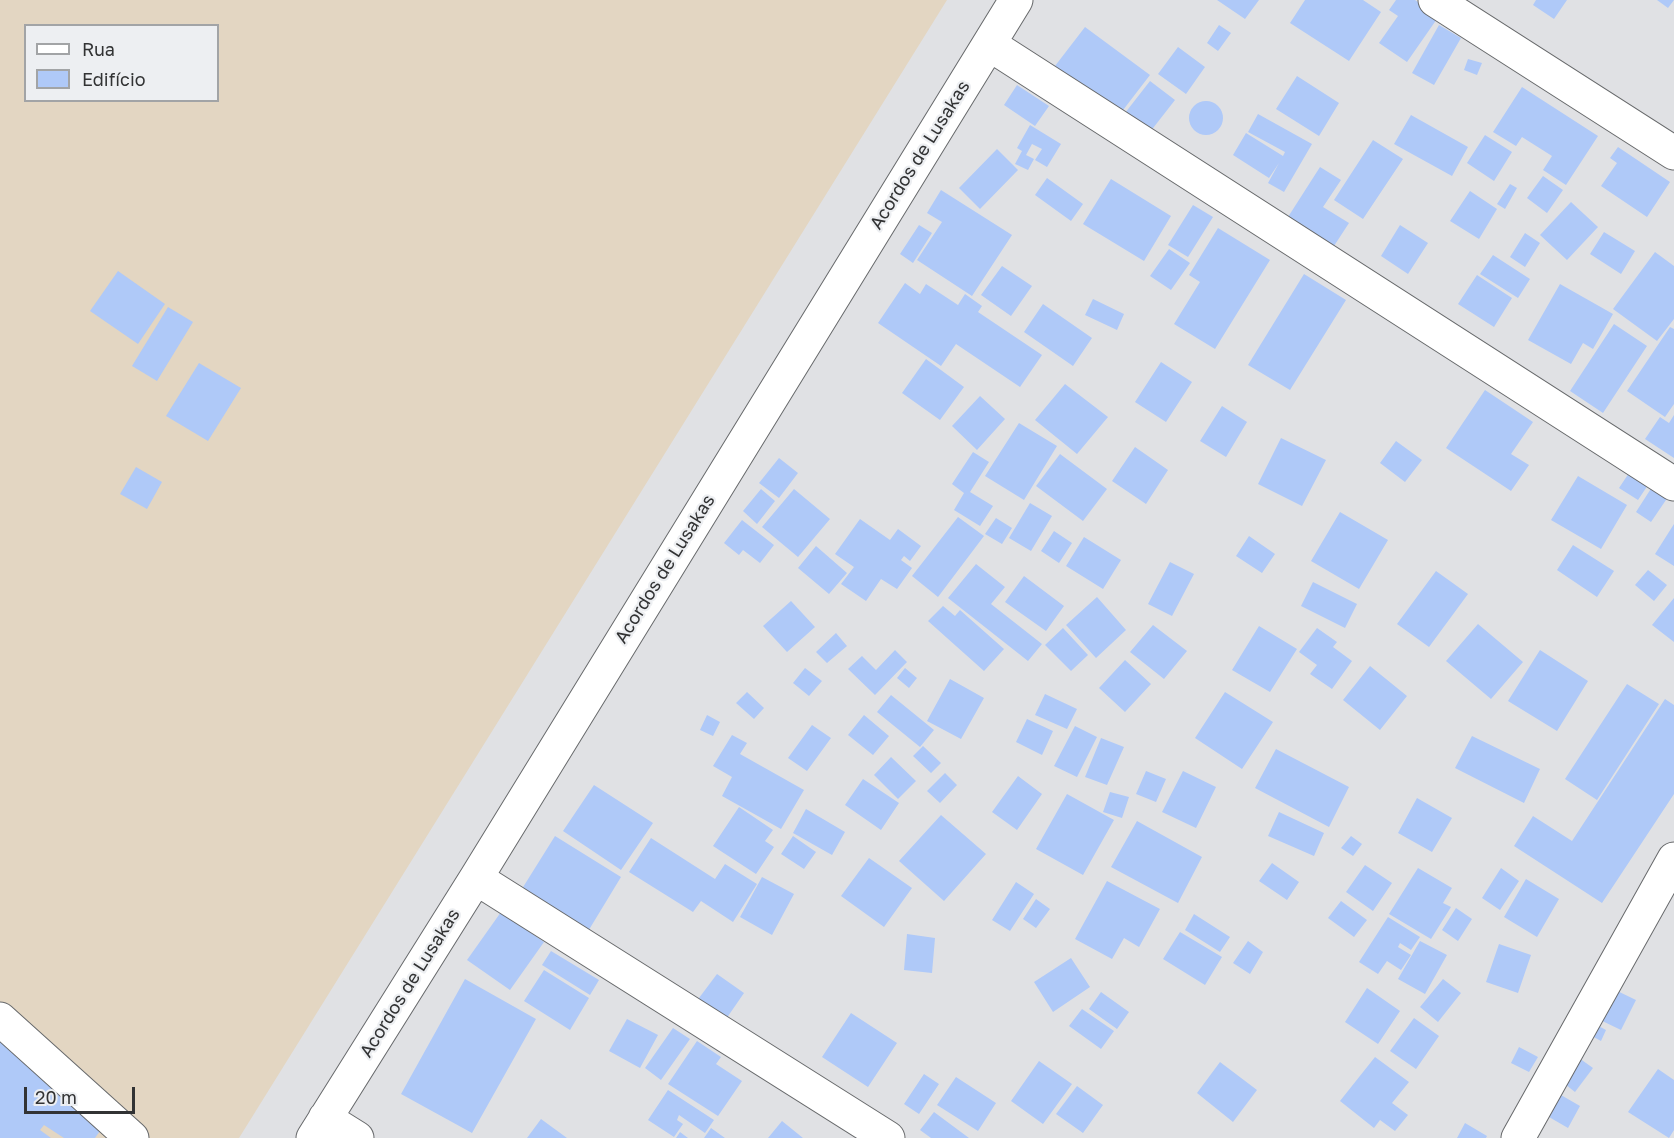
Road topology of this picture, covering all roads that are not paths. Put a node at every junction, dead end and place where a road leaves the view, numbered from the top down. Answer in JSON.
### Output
{"nodes":[{"id":1,"x":1016,"y":0,"type":"edge"},
{"id":2,"x":1435,"y":0,"type":"edge"},
{"id":3,"x":989,"y":45,"type":"junction"},
{"id":4,"x":1674,"y":153,"type":"edge"},
{"id":5,"x":1674,"y":484,"type":"edge"},
{"id":6,"x":1674,"y":859,"type":"edge"},
{"id":7,"x":476,"y":878,"type":"junction"},
{"id":8,"x":0,"y":1019,"type":"edge"},
{"id":9,"x":319,"y":1128,"type":"edge"},
{"id":10,"x":132,"y":1138,"type":"edge"},
{"id":11,"x":357,"y":1138,"type":"edge"},
{"id":12,"x":888,"y":1138,"type":"edge"},
{"id":13,"x":1518,"y":1138,"type":"edge"}],
"edges":[{"from":1,"to":3,"type":"street","name":"Acordos de Lusakas"},
{"from":2,"to":4,"type":"street"},
{"from":3,"to":5,"type":"street"},
{"from":3,"to":7,"type":"street","name":"Acordos de Lusakas"},
{"from":6,"to":13,"type":"street"},
{"from":7,"to":9,"type":"street","name":"Acordos de Lusakas"},
{"from":7,"to":12,"type":"street"},
{"from":8,"to":10,"type":"street"},
{"from":9,"to":11,"type":"street"}]}
